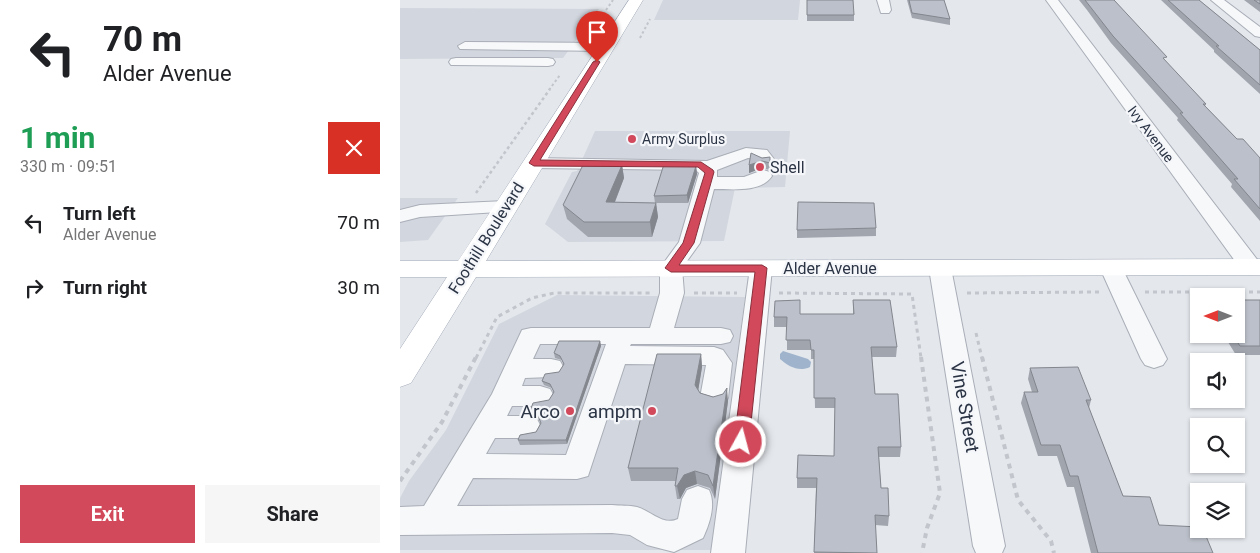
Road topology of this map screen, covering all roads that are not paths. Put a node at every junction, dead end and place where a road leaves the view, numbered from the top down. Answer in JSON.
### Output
{"nodes":[{"id":1,"x":636,"y":0,"type":"edge"},
{"id":2,"x":1052,"y":0,"type":"edge"},
{"id":3,"x":1217,"y":0,"type":"edge"},
{"id":4,"x":1260,"y":33,"type":"edge"},
{"id":5,"x":465,"y":46,"type":"dead end"},
{"id":6,"x":594,"y":57,"type":"junction"},
{"id":7,"x":456,"y":62,"type":"dead end"},
{"id":8,"x":560,"y":69,"type":"road end"},
{"id":9,"x":534,"y":163,"type":"junction"},
{"id":10,"x":705,"y":175,"type":"junction"},
{"id":11,"x":506,"y":207,"type":"junction"},
{"id":12,"x":400,"y":216,"type":"edge"},
{"id":13,"x":1255,"y":267,"type":"edge"},
{"id":14,"x":671,"y":268,"type":"junction"},
{"id":15,"x":762,"y":268,"type":"junction"},
{"id":16,"x":940,"y":268,"type":"junction"},
{"id":17,"x":1111,"y":268,"type":"junction"},
{"id":18,"x":400,"y":269,"type":"edge"},
{"id":19,"x":467,"y":269,"type":"junction"},
{"id":20,"x":722,"y":336,"type":"dead end"},
{"id":21,"x":659,"y":337,"type":"junction"},
{"id":22,"x":610,"y":357,"type":"junction"},
{"id":23,"x":1154,"y":359,"type":"dead end"},
{"id":24,"x":551,"y":368,"type":"dead end"},
{"id":25,"x":517,"y":369,"type":"junction"},
{"id":26,"x":400,"y":375,"type":"edge"},
{"id":27,"x":504,"y":396,"type":"junction"},
{"id":28,"x":540,"y":396,"type":"dead end"},
{"id":29,"x":714,"y":398,"type":"edge"},
{"id":30,"x":487,"y":427,"type":"junction"},
{"id":31,"x":527,"y":427,"type":"dead end"},
{"id":32,"x":465,"y":466,"type":"junction"},
{"id":33,"x":698,"y":499,"type":"dead end"},
{"id":34,"x":433,"y":520,"type":"junction"},
{"id":35,"x":400,"y":521,"type":"edge"},
{"id":36,"x":989,"y":546,"type":"dead end"},
{"id":37,"x":728,"y":553,"type":"edge"}],
"edges":[{"from":1,"to":6,"type":"main road","name":"Foothill Boulevard"},
{"from":2,"to":13,"type":"street","name":"Ivy Avenue"},
{"from":3,"to":4,"type":"street"},
{"from":5,"to":6,"type":"street"},
{"from":6,"to":9,"type":"main road","name":"Foothill Boulevard"},
{"from":7,"to":8,"type":"street"},
{"from":9,"to":10,"type":"street"},
{"from":9,"to":11,"type":"main road","name":"Foothill Boulevard"},
{"from":10,"to":10,"type":"street"},
{"from":10,"to":14,"type":"street"},
{"from":11,"to":12,"type":"street"},
{"from":11,"to":19,"type":"main road","name":"Foothill Boulevard"},
{"from":13,"to":17,"type":"main road","name":"Alder Avenue"},
{"from":14,"to":15,"type":"main road","name":"Alder Avenue"},
{"from":14,"to":19,"type":"main road","name":"Alder Avenue"},
{"from":14,"to":21,"type":"street"},
{"from":15,"to":16,"type":"main road","name":"Alder Avenue"},
{"from":15,"to":37,"type":"street"},
{"from":16,"to":17,"type":"main road","name":"Alder Avenue"},
{"from":16,"to":36,"type":"street","name":"Vine Street"},
{"from":17,"to":23,"type":"street"},
{"from":18,"to":19,"type":"main road","name":"Alder Avenue"},
{"from":19,"to":26,"type":"main road","name":"Foothill Boulevard"},
{"from":20,"to":21,"type":"street"},
{"from":21,"to":22,"type":"street"},
{"from":22,"to":25,"type":"street"},
{"from":22,"to":29,"type":"street"},
{"from":22,"to":32,"type":"street"},
{"from":24,"to":25,"type":"street"},
{"from":25,"to":27,"type":"street"},
{"from":27,"to":28,"type":"street"},
{"from":27,"to":30,"type":"street"},
{"from":30,"to":31,"type":"street"},
{"from":30,"to":32,"type":"street"},
{"from":32,"to":34,"type":"street"},
{"from":33,"to":34,"type":"street"},
{"from":34,"to":35,"type":"street"}]}
